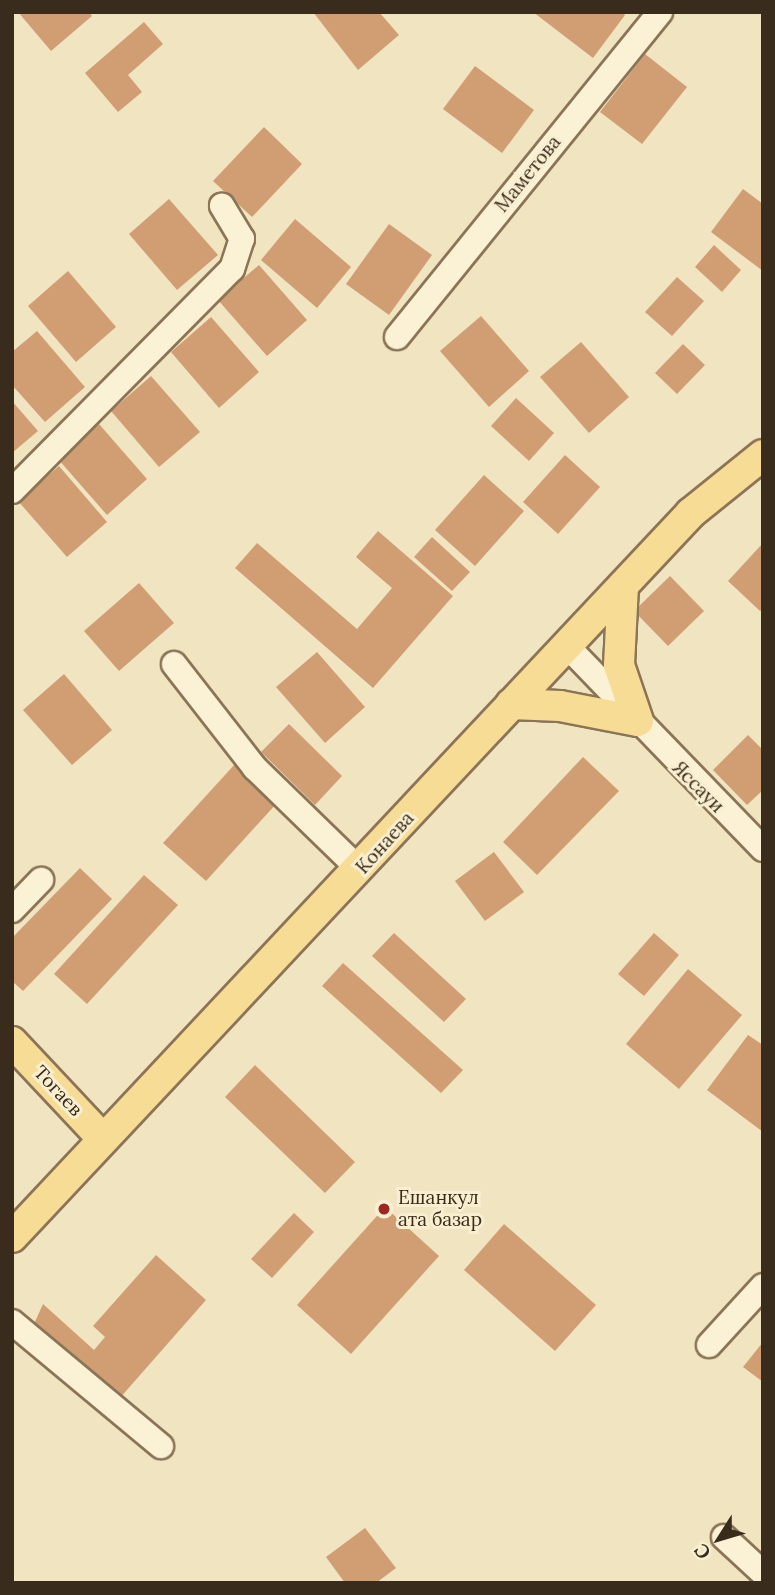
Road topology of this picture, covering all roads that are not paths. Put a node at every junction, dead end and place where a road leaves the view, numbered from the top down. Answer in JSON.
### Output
{"nodes":[{"id":1,"x":660,"y":12,"type":"edge"},
{"id":2,"x":222,"y":206,"type":"dead end"},
{"id":3,"x":397,"y":337,"type":"dead end"},
{"id":4,"x":763,"y":455,"type":"edge"},
{"id":5,"x":12,"y":491,"type":"edge"},
{"id":6,"x":623,"y":586,"type":"junction"},
{"id":7,"x":566,"y":646,"type":"junction"},
{"id":8,"x":174,"y":664,"type":"dead end"},
{"id":9,"x":511,"y":704,"type":"junction"},
{"id":10,"x":638,"y":721,"type":"junction"},
{"id":11,"x":763,"y":849,"type":"edge"},
{"id":12,"x":360,"y":870,"type":"junction"},
{"id":13,"x":41,"y":880,"type":"dead end"},
{"id":14,"x":12,"y":910,"type":"edge"},
{"id":15,"x":12,"y":1042,"type":"edge"},
{"id":16,"x":103,"y":1139,"type":"junction"},
{"id":17,"x":12,"y":1237,"type":"edge"},
{"id":18,"x":763,"y":1286,"type":"edge"},
{"id":19,"x":12,"y":1322,"type":"edge"},
{"id":20,"x":709,"y":1346,"type":"dead end"},
{"id":21,"x":161,"y":1446,"type":"dead end"},
{"id":22,"x":724,"y":1536,"type":"dead end"},
{"id":23,"x":763,"y":1573,"type":"edge"}],
"edges":[{"from":1,"to":3,"type":"street","name":"Маметова"},
{"from":2,"to":5,"type":"street"},
{"from":4,"to":6,"type":"main road","name":"Конаева"},
{"from":6,"to":7,"type":"main road","name":"Конаева"},
{"from":6,"to":10,"type":"main road"},
{"from":7,"to":9,"type":"main road","name":"Конаева"},
{"from":7,"to":10,"type":"street","name":"Яссауи"},
{"from":8,"to":12,"type":"street"},
{"from":9,"to":10,"type":"main road"},
{"from":9,"to":12,"type":"main road","name":"Конаева"},
{"from":10,"to":11,"type":"street","name":"Яссауи"},
{"from":12,"to":16,"type":"main road","name":"Конаева"},
{"from":13,"to":14,"type":"street"},
{"from":15,"to":16,"type":"main road","name":"Тогаев"},
{"from":16,"to":17,"type":"main road","name":"Конаева"},
{"from":18,"to":20,"type":"street"},
{"from":19,"to":21,"type":"street"},
{"from":22,"to":23,"type":"street"}]}
